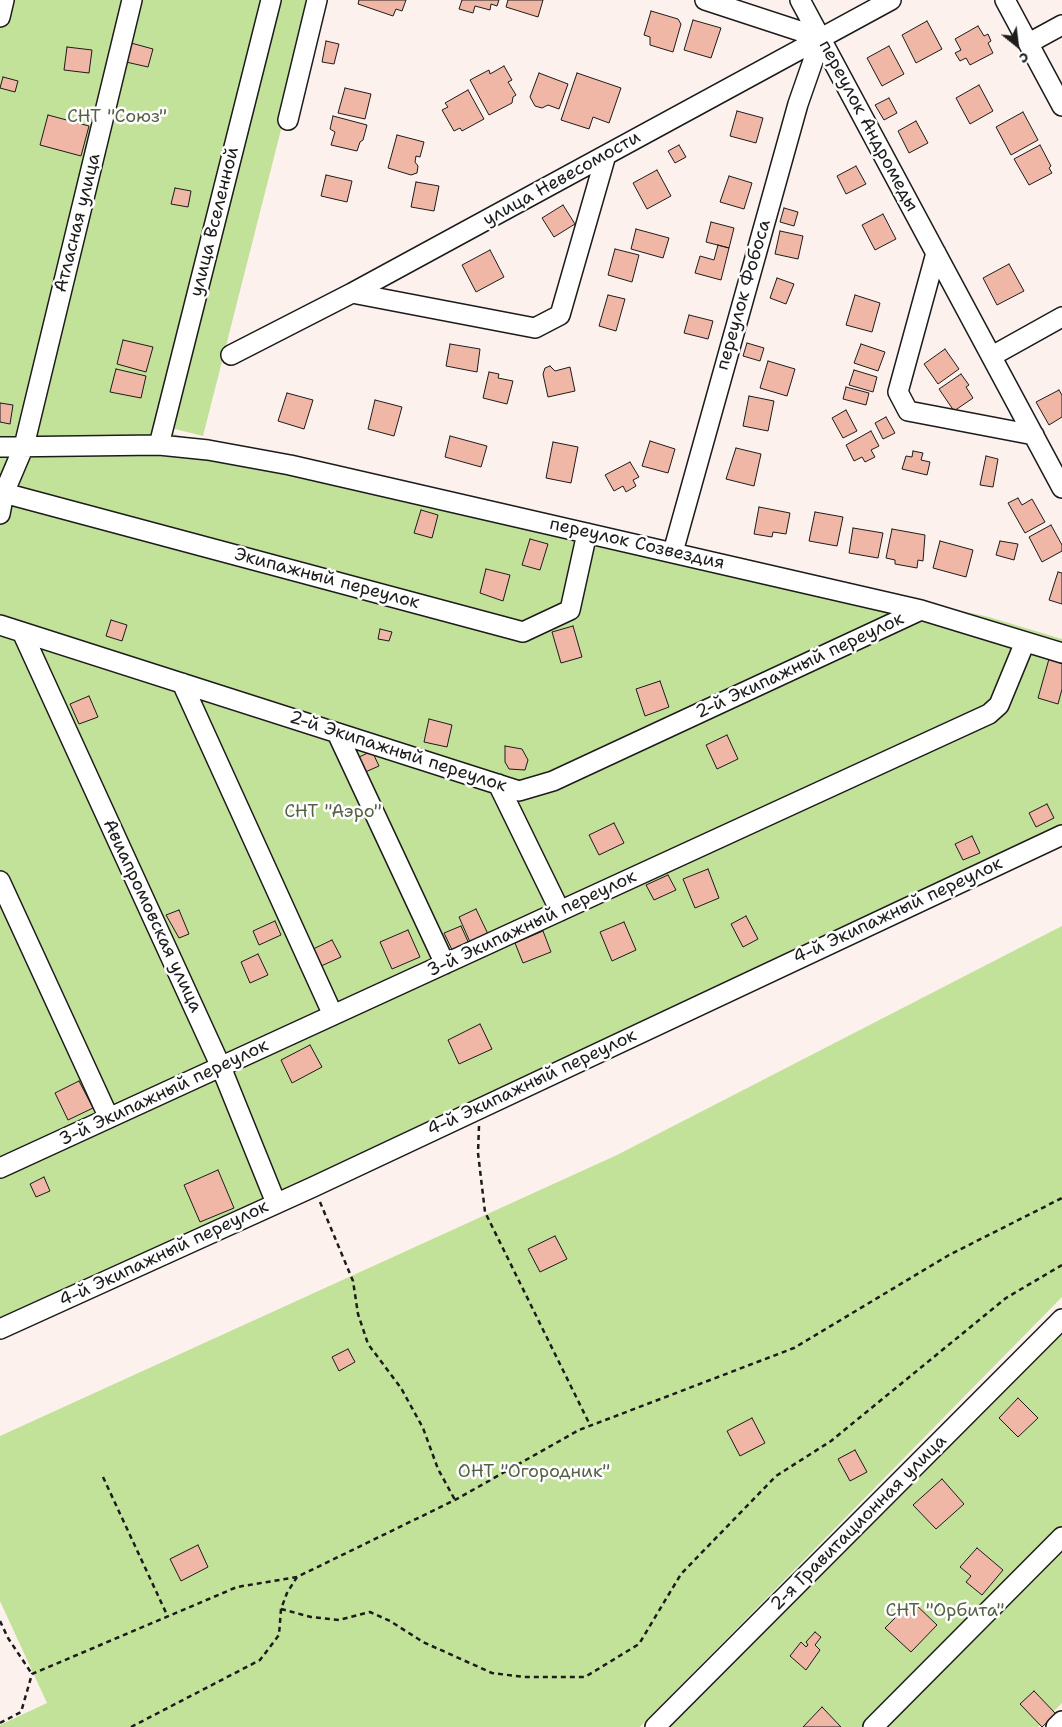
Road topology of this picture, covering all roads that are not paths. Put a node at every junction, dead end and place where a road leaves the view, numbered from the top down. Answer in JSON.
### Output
{"nodes":[{"id":1,"x":4,"y":0,"type":"edge"},
{"id":2,"x":132,"y":0,"type":"edge"},
{"id":3,"x":271,"y":0,"type":"edge"},
{"id":4,"x":318,"y":0,"type":"edge"},
{"id":5,"x":705,"y":0,"type":"edge"},
{"id":6,"x":800,"y":0,"type":"edge"},
{"id":7,"x":891,"y":0,"type":"edge"},
{"id":8,"x":1005,"y":0,"type":"edge"},
{"id":9,"x":0,"y":17,"type":"edge"},
{"id":10,"x":1062,"y":25,"type":"edge"},
{"id":11,"x":821,"y":38,"type":"junction"},
{"id":12,"x":1029,"y":43,"type":"junction"},
{"id":13,"x":1062,"y":106,"type":"edge"},
{"id":14,"x":288,"y":120,"type":"dead end"},
{"id":15,"x":606,"y":155,"type":"junction"},
{"id":16,"x":936,"y":252,"type":"junction"},
{"id":17,"x":352,"y":293,"type":"junction"},
{"id":18,"x":1062,"y":318,"type":"edge"},
{"id":19,"x":231,"y":355,"type":"dead end"},
{"id":20,"x":992,"y":356,"type":"junction"},
{"id":21,"x":1034,"y":435,"type":"junction"},
{"id":22,"x":159,"y":445,"type":"junction"},
{"id":23,"x":24,"y":446,"type":"junction"},
{"id":24,"x":0,"y":447,"type":"edge"},
{"id":25,"x":1062,"y":488,"type":"edge"},
{"id":26,"x":4,"y":493,"type":"junction"},
{"id":27,"x":0,"y":514,"type":"edge"},
{"id":28,"x":587,"y":533,"type":"junction"},
{"id":29,"x":673,"y":552,"type":"junction"},
{"id":30,"x":920,"y":610,"type":"junction"},
{"id":31,"x":0,"y":625,"type":"edge"},
{"id":32,"x":22,"y":632,"type":"junction"},
{"id":33,"x":1025,"y":642,"type":"junction"},
{"id":34,"x":1062,"y":653,"type":"edge"},
{"id":35,"x":182,"y":683,"type":"junction"},
{"id":36,"x":338,"y":733,"type":"junction"},
{"id":37,"x":498,"y":784,"type":"junction"},
{"id":38,"x":1062,"y":834,"type":"edge"},
{"id":39,"x":0,"y":881,"type":"edge"},
{"id":40,"x":560,"y":911,"type":"junction"},
{"id":41,"x":445,"y":964,"type":"junction"},
{"id":42,"x":333,"y":1015,"type":"junction"},
{"id":43,"x":221,"y":1067,"type":"junction"},
{"id":44,"x":109,"y":1118,"type":"junction"},
{"id":45,"x":0,"y":1168,"type":"edge"},
{"id":46,"x":276,"y":1203,"type":"junction"},
{"id":47,"x":1062,"y":1320,"type":"edge"},
{"id":48,"x":0,"y":1329,"type":"edge"},
{"id":49,"x":1062,"y":1538,"type":"edge"},
{"id":50,"x":1062,"y":1721,"type":"edge"},
{"id":51,"x":655,"y":1727,"type":"edge"},
{"id":52,"x":873,"y":1727,"type":"edge"},
{"id":53,"x":1056,"y":1727,"type":"edge"}],
"edges":[{"from":1,"to":9,"type":"street"},
{"from":2,"to":23,"type":"street","name":"Атласная улица"},
{"from":3,"to":22,"type":"street","name":"улица Вселенной"},
{"from":4,"to":14,"type":"street"},
{"from":5,"to":11,"type":"street"},
{"from":6,"to":11,"type":"street","name":"переулок Андромеды"},
{"from":7,"to":11,"type":"street","name":"улица Невесомости"},
{"from":8,"to":12,"type":"street"},
{"from":10,"to":12,"type":"street"},
{"from":11,"to":15,"type":"street","name":"улица Невесомости"},
{"from":11,"to":16,"type":"street","name":"переулок Андромеды"},
{"from":11,"to":29,"type":"street","name":"переулок Фобоса"},
{"from":12,"to":13,"type":"street"},
{"from":15,"to":17,"type":"street","name":"улица Невесомости"},
{"from":15,"to":17,"type":"street"},
{"from":16,"to":20,"type":"street","name":"переулок Андромеды"},
{"from":16,"to":21,"type":"street"},
{"from":17,"to":19,"type":"street","name":"улица Невесомости"},
{"from":18,"to":20,"type":"street"},
{"from":20,"to":21,"type":"street","name":"переулок Андромеды"},
{"from":21,"to":25,"type":"street","name":"переулок Андромеды"},
{"from":22,"to":23,"type":"street","name":"переулок Созвездия"},
{"from":22,"to":28,"type":"street","name":"переулок Созвездия"},
{"from":23,"to":24,"type":"street","name":"переулок Созвездия"},
{"from":23,"to":26,"type":"street","name":"Атласная улица"},
{"from":26,"to":27,"type":"street","name":"Атласная улица"},
{"from":26,"to":28,"type":"street","name":"Экипажный переулок"},
{"from":28,"to":29,"type":"street","name":"переулок Созвездия"},
{"from":29,"to":30,"type":"street","name":"переулок Созвездия"},
{"from":30,"to":33,"type":"street","name":"переулок Созвездия"},
{"from":30,"to":37,"type":"street","name":"2-й Экипажный переулок"},
{"from":31,"to":32,"type":"street","name":"2-й Экипажный переулок"},
{"from":32,"to":35,"type":"street","name":"2-й Экипажный переулок"},
{"from":32,"to":43,"type":"street","name":"Авиапромовская улица"},
{"from":33,"to":34,"type":"street","name":"переулок Созвездия"},
{"from":33,"to":40,"type":"street","name":"3-й Экипажный переулок"},
{"from":35,"to":36,"type":"street","name":"2-й Экипажный переулок"},
{"from":35,"to":42,"type":"street"},
{"from":36,"to":37,"type":"street","name":"2-й Экипажный переулок"},
{"from":36,"to":41,"type":"street"},
{"from":37,"to":40,"type":"street"},
{"from":38,"to":46,"type":"street","name":"4-й Экипажный переулок"},
{"from":39,"to":44,"type":"street"},
{"from":40,"to":41,"type":"street","name":"3-й Экипажный переулок"},
{"from":41,"to":42,"type":"street","name":"3-й Экипажный переулок"},
{"from":42,"to":43,"type":"street","name":"3-й Экипажный переулок"},
{"from":43,"to":44,"type":"street","name":"3-й Экипажный переулок"},
{"from":43,"to":46,"type":"street","name":"Авиапромовская улица"},
{"from":44,"to":45,"type":"street","name":"3-й Экипажный переулок"},
{"from":46,"to":48,"type":"street","name":"4-й Экипажный переулок"},
{"from":47,"to":51,"type":"street","name":"2-я Гравитационная улица"},
{"from":49,"to":52,"type":"street"},
{"from":50,"to":53,"type":"street"}]}
